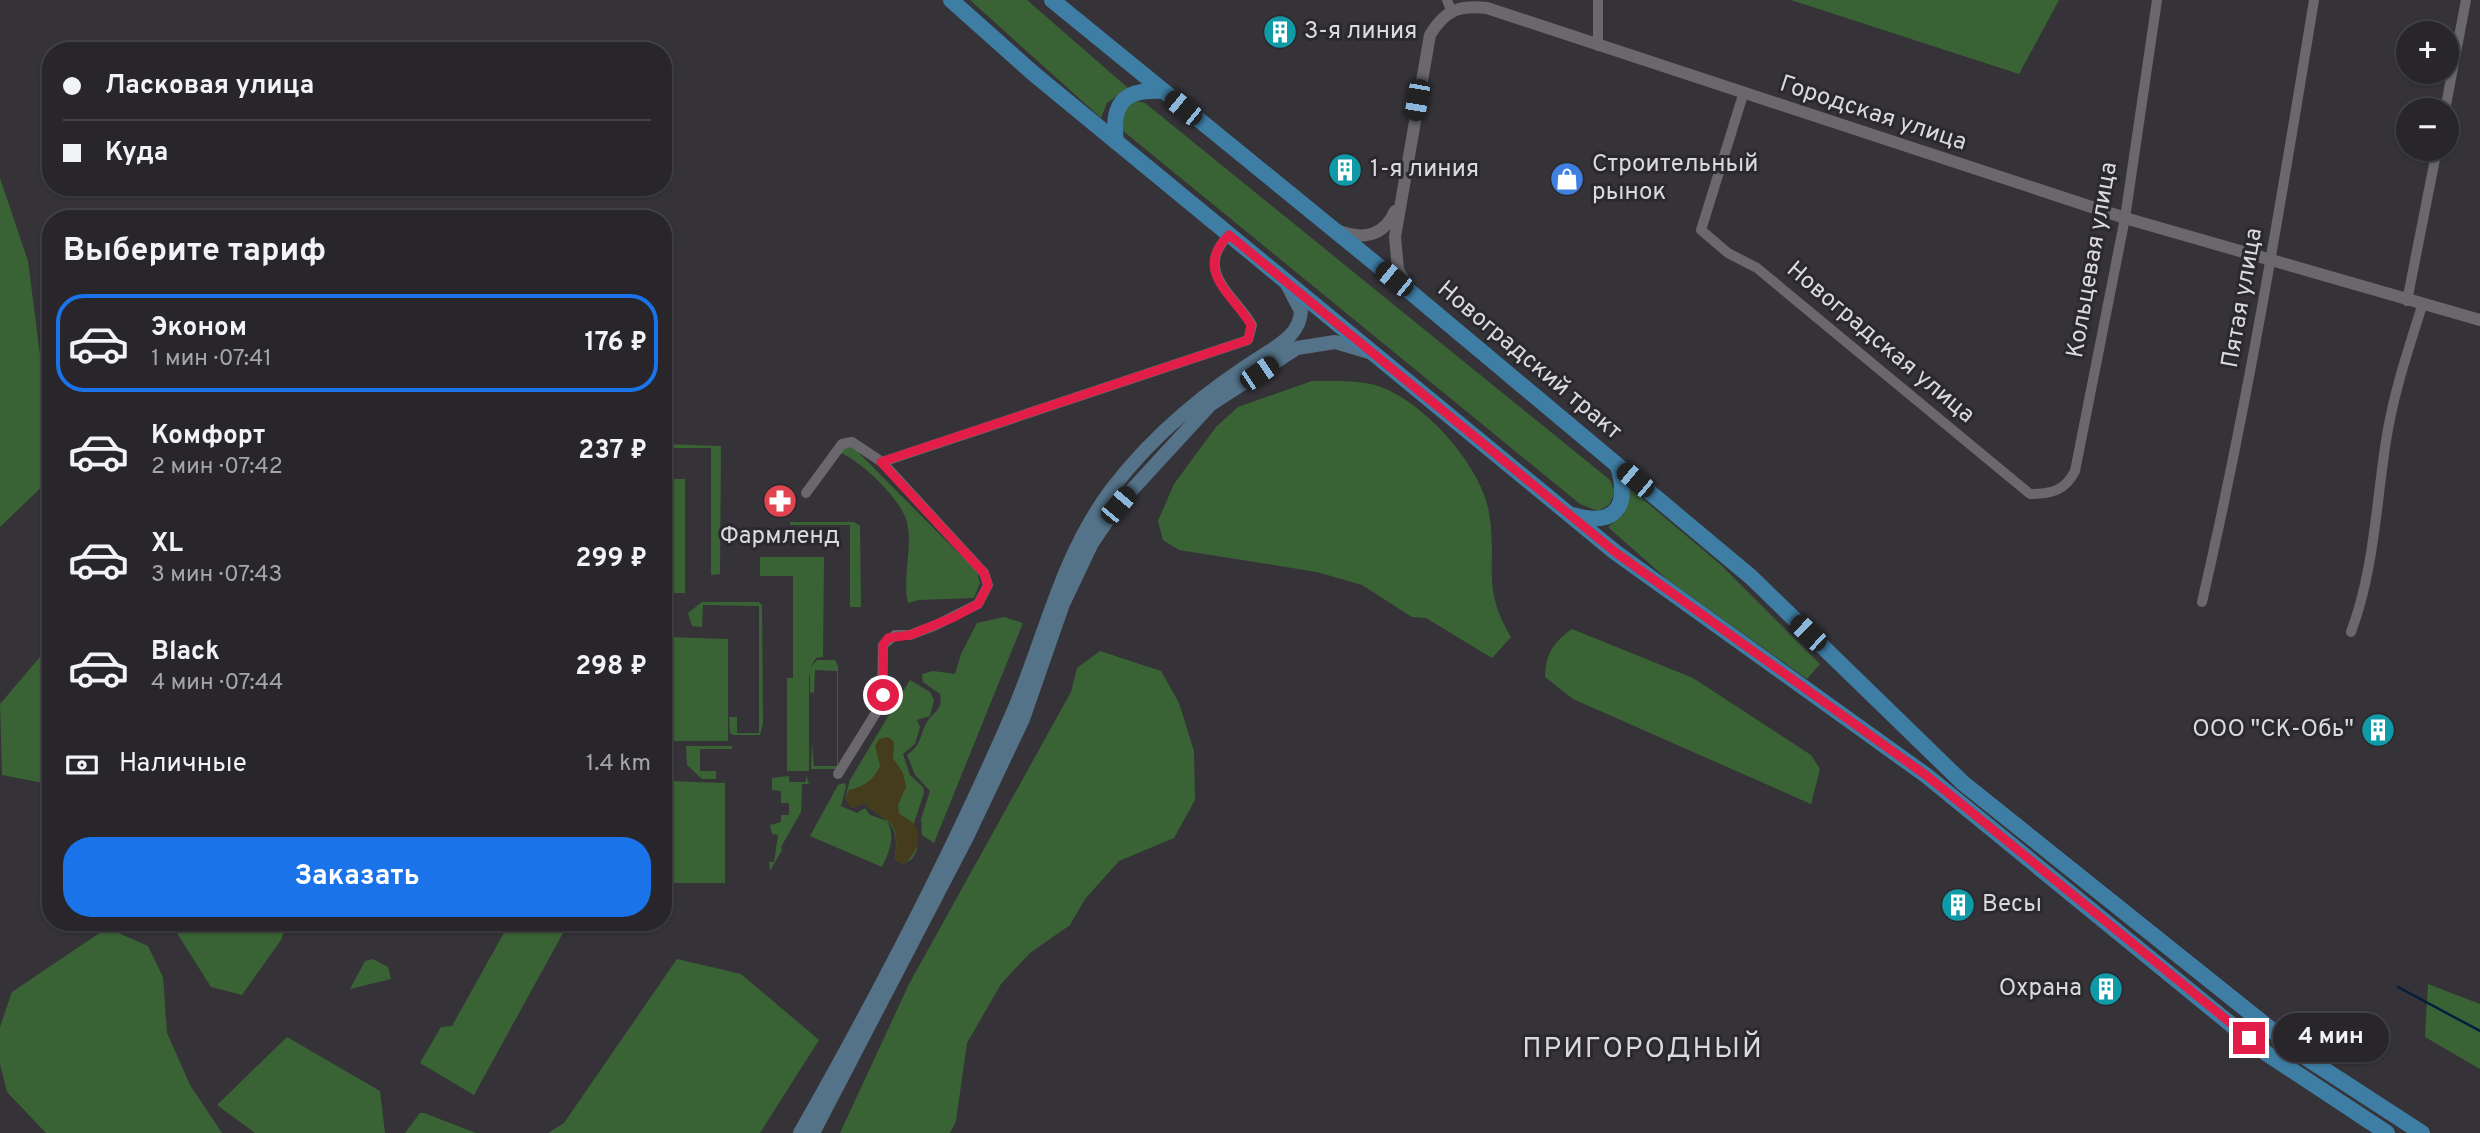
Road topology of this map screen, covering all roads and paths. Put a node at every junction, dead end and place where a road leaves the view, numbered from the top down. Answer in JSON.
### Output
{"nodes":[{"id":1,"x":951,"y":0,"type":"edge"},
{"id":2,"x":1052,"y":0,"type":"edge"},
{"id":3,"x":1598,"y":0,"type":"edge"},
{"id":4,"x":2157,"y":0,"type":"edge"},
{"id":5,"x":2314,"y":0,"type":"edge"},
{"id":6,"x":2466,"y":0,"type":"edge"},
{"id":7,"x":1449,"y":5,"type":"edge"},
{"id":8,"x":1598,"y":46,"type":"junction"},
{"id":9,"x":1162,"y":91,"type":"junction"},
{"id":10,"x":1743,"y":95,"type":"junction"},
{"id":11,"x":2447,"y":98,"type":"edge"},
{"id":12,"x":1116,"y":142,"type":"junction"},
{"id":13,"x":2435,"y":161,"type":"edge"},
{"id":14,"x":1398,"y":204,"type":"junction"},
{"id":15,"x":2125,"y":218,"type":"junction"},
{"id":16,"x":1334,"y":230,"type":"junction"},
{"id":17,"x":1229,"y":235,"type":"junction"},
{"id":18,"x":2272,"y":261,"type":"junction"},
{"id":19,"x":1286,"y":283,"type":"junction"},
{"id":20,"x":1414,"y":295,"type":"junction"},
{"id":21,"x":2407,"y":301,"type":"junction"},
{"id":22,"x":2422,"y":306,"type":"junction"},
{"id":23,"x":2480,"y":320,"type":"edge"},
{"id":24,"x":1373,"y":354,"type":"junction"},
{"id":25,"x":881,"y":462,"type":"junction"},
{"id":26,"x":1618,"y":466,"type":"junction"},
{"id":27,"x":806,"y":493,"type":"dead end"},
{"id":28,"x":2030,"y":494,"type":"joint"},
{"id":29,"x":1569,"y":514,"type":"junction"},
{"id":30,"x":2202,"y":602,"type":"dead end"},
{"id":31,"x":2351,"y":632,"type":"dead end"},
{"id":32,"x":838,"y":774,"type":"dead end"},
{"id":33,"x":800,"y":1133,"type":"edge"},
{"id":34,"x":813,"y":1133,"type":"edge"},
{"id":35,"x":2388,"y":1133,"type":"edge"},
{"id":36,"x":2422,"y":1133,"type":"edge"}],
"edges":[{"from":1,"to":12,"type":"main road"},
{"from":2,"to":9,"type":"main road","name":"Новоградский тракт"},
{"from":3,"to":8,"type":"street"},
{"from":4,"to":15,"type":"street","name":"Кольцевая улица"},
{"from":5,"to":18,"type":"street","name":"Пятая улица"},
{"from":6,"to":11,"type":"street"},
{"from":7,"to":8,"type":"street","name":"Городская улица"},
{"from":7,"to":14,"type":"street","name":"Городская улица"},
{"from":8,"to":10,"type":"street","name":"Городская улица"},
{"from":9,"to":12,"type":"main road"},
{"from":9,"to":16,"type":"main road","name":"Новоградский тракт"},
{"from":10,"to":15,"type":"street","name":"Городская улица"},
{"from":10,"to":28,"type":"street","name":"Новоградская улица"},
{"from":12,"to":17,"type":"main road"},
{"from":13,"to":21,"type":"street"},
{"from":14,"to":16,"type":"street"},
{"from":14,"to":20,"type":"street","name":"Городская улица"},
{"from":15,"to":18,"type":"street","name":"Городская улица"},
{"from":15,"to":28,"type":"street","name":"Кольцевая улица"},
{"from":16,"to":20,"type":"main road","name":"Новоградский тракт"},
{"from":17,"to":19,"type":"main road"},
{"from":17,"to":25,"type":"street"},
{"from":18,"to":21,"type":"street","name":"Городская улица"},
{"from":18,"to":30,"type":"street","name":"Пятая улица"},
{"from":19,"to":24,"type":"main road"},
{"from":19,"to":33,"type":"main road"},
{"from":20,"to":26,"type":"main road","name":"Новоградский тракт"},
{"from":21,"to":22,"type":"street","name":"Городская улица"},
{"from":22,"to":23,"type":"street","name":"Городская улица"},
{"from":22,"to":31,"type":"street"},
{"from":24,"to":29,"type":"main road"},
{"from":24,"to":34,"type":"main road"},
{"from":25,"to":27,"type":"street"},
{"from":25,"to":32,"type":"street"},
{"from":26,"to":29,"type":"main road"},
{"from":26,"to":36,"type":"main road","name":"Новоградский тракт"},
{"from":29,"to":35,"type":"main road"}]}
